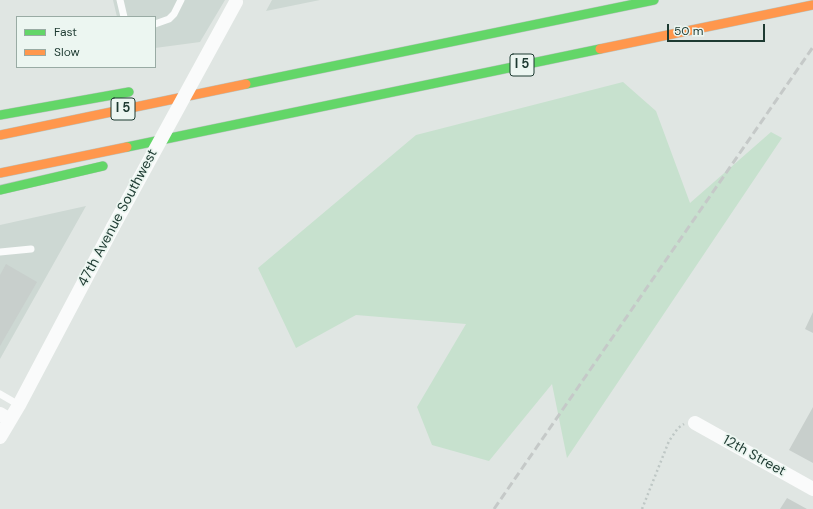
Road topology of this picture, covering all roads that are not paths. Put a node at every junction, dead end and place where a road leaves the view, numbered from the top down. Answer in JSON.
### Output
{"nodes":[{"id":1,"x":120,"y":0,"type":"edge"},
{"id":2,"x":181,"y":0,"type":"edge"},
{"id":3,"x":654,"y":0,"type":"edge"},
{"id":4,"x":237,"y":1,"type":"edge"},
{"id":5,"x":813,"y":5,"type":"edge"},
{"id":6,"x":124,"y":16,"type":"edge"},
{"id":7,"x":156,"y":24,"type":"edge"},
{"id":8,"x":246,"y":83,"type":"junction"},
{"id":9,"x":179,"y":86,"type":"dead end"},
{"id":10,"x":142,"y":90,"type":"dead end"},
{"id":11,"x":0,"y":115,"type":"edge"},
{"id":12,"x":230,"y":125,"type":"junction"},
{"id":13,"x":0,"y":135,"type":"edge"},
{"id":14,"x":142,"y":155,"type":"dead end"},
{"id":15,"x":112,"y":164,"type":"dead end"},
{"id":16,"x":0,"y":172,"type":"edge"},
{"id":17,"x":0,"y":190,"type":"edge"},
{"id":18,"x":31,"y":249,"type":"dead end"},
{"id":19,"x":0,"y":252,"type":"edge"},
{"id":20,"x":0,"y":394,"type":"edge"},
{"id":21,"x":19,"y":405,"type":"junction"},
{"id":22,"x":5,"y":417,"type":"edge"},
{"id":23,"x":695,"y":423,"type":"road end"},
{"id":24,"x":0,"y":437,"type":"edge"},
{"id":25,"x":813,"y":489,"type":"edge"}],
"edges":[{"from":1,"to":6,"type":"lane"},
{"from":2,"to":7,"type":"lane"},
{"from":3,"to":8,"type":"highway","number":"I 5"},
{"from":4,"to":21,"type":"street","name":"47th Avenue Southwest","bridge":true},
{"from":5,"to":12,"type":"highway","number":"I 5"},
{"from":8,"to":9,"type":"highway"},
{"from":8,"to":13,"type":"highway","number":"I 5"},
{"from":10,"to":11,"type":"highway"},
{"from":12,"to":14,"type":"highway"},
{"from":12,"to":16,"type":"highway","number":"I 5"},
{"from":15,"to":17,"type":"highway"},
{"from":18,"to":19,"type":"lane"},
{"from":20,"to":21,"type":"lane"},
{"from":21,"to":22,"type":"street","name":"47th Avenue Southwest"},
{"from":22,"to":24,"type":"street","name":"47th Avenue Southwest"},
{"from":23,"to":25,"type":"street","name":"12th Street"}]}
